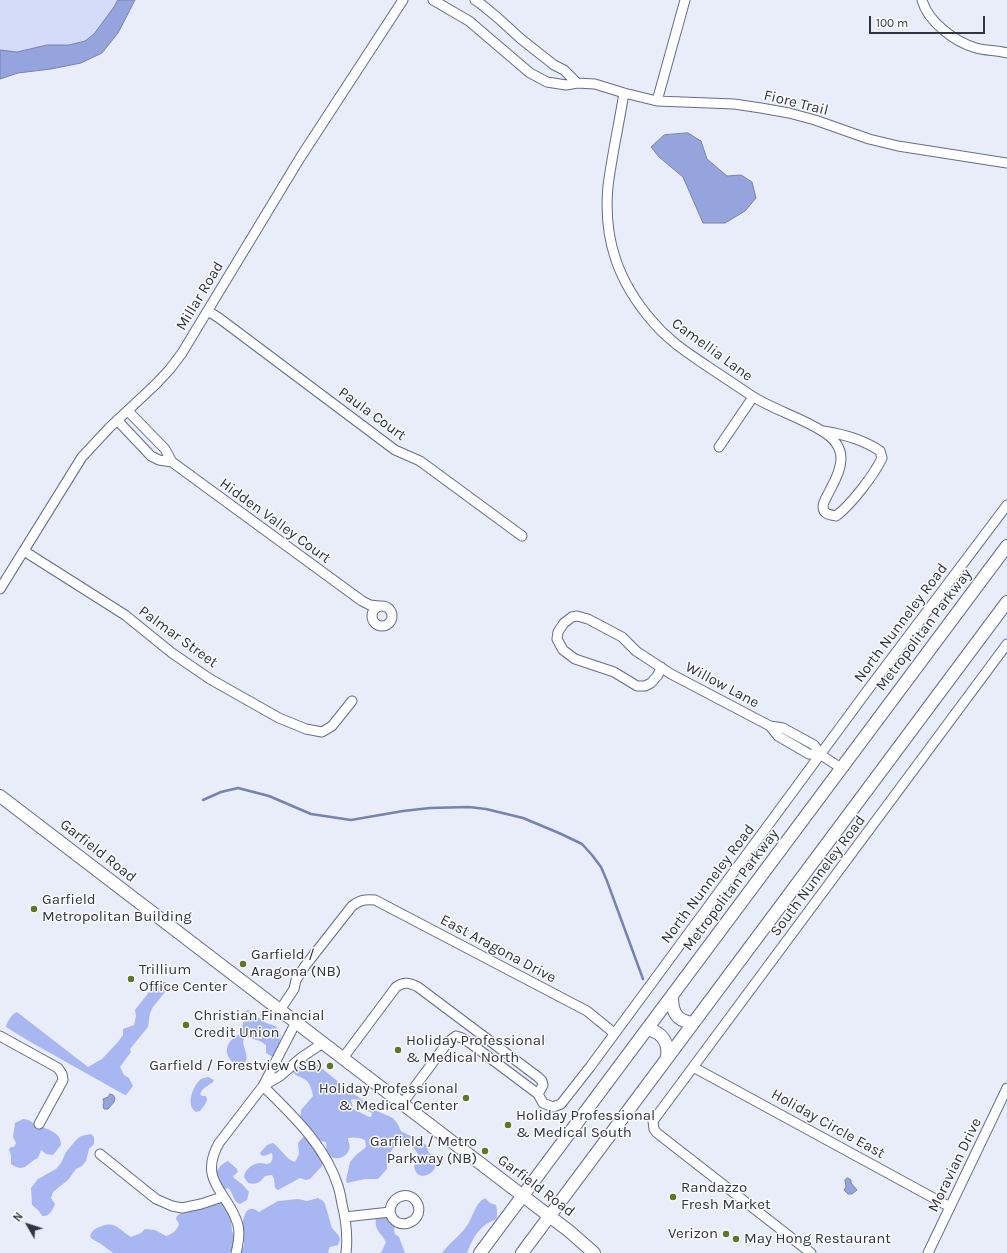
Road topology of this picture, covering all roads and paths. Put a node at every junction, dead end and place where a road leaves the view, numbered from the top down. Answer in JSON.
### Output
{"nodes":[{"id":1,"x":403,"y":0,"type":"edge"},
{"id":2,"x":433,"y":0,"type":"edge"},
{"id":3,"x":475,"y":0,"type":"edge"},
{"id":4,"x":685,"y":0,"type":"edge"},
{"id":5,"x":922,"y":0,"type":"edge"},
{"id":6,"x":1007,"y":52,"type":"edge"},
{"id":7,"x":577,"y":83,"type":"junction"},
{"id":8,"x":624,"y":93,"type":"junction"},
{"id":9,"x":657,"y":101,"type":"junction"},
{"id":10,"x":1007,"y":163,"type":"edge"},
{"id":11,"x":208,"y":311,"type":"junction"},
{"id":12,"x":753,"y":397,"type":"junction"},
{"id":13,"x":128,"y":411,"type":"junction"},
{"id":14,"x":117,"y":420,"type":"junction"},
{"id":15,"x":147,"y":431,"type":"junction"},
{"id":16,"x":823,"y":431,"type":"junction"},
{"id":17,"x":136,"y":441,"type":"junction"},
{"id":18,"x":719,"y":447,"type":"dead end"},
{"id":19,"x":172,"y":462,"type":"junction"},
{"id":20,"x":1007,"y":505,"type":"edge"},
{"id":21,"x":522,"y":536,"type":"dead end"},
{"id":22,"x":1007,"y":546,"type":"edge"},
{"id":23,"x":24,"y":551,"type":"junction"},
{"id":24,"x":0,"y":589,"type":"edge"},
{"id":25,"x":362,"y":601,"type":"junction"},
{"id":26,"x":1007,"y":602,"type":"edge"},
{"id":27,"x":378,"y":606,"type":"junction"},
{"id":28,"x":371,"y":616,"type":"junction"},
{"id":29,"x":1007,"y":644,"type":"edge"},
{"id":30,"x":661,"y":667,"type":"junction"},
{"id":31,"x":352,"y":701,"type":"dead end"},
{"id":32,"x":821,"y":755,"type":"junction"},
{"id":33,"x":841,"y":768,"type":"junction"},
{"id":34,"x":0,"y":796,"type":"edge"},
{"id":35,"x":672,"y":996,"type":"junction"},
{"id":36,"x":280,"y":1010,"type":"junction"},
{"id":37,"x":296,"y":1022,"type":"junction"},
{"id":38,"x":693,"y":1023,"type":"junction"},
{"id":39,"x":647,"y":1029,"type":"junction"},
{"id":40,"x":614,"y":1033,"type":"junction"},
{"id":41,"x":0,"y":1036,"type":"edge"},
{"id":42,"x":323,"y":1042,"type":"junction"},
{"id":43,"x":667,"y":1057,"type":"junction"},
{"id":44,"x":343,"y":1058,"type":"junction"},
{"id":45,"x":693,"y":1067,"type":"junction"},
{"id":46,"x":263,"y":1086,"type":"junction"},
{"id":47,"x":1007,"y":1088,"type":"edge"},
{"id":48,"x":538,"y":1094,"type":"junction"},
{"id":49,"x":402,"y":1104,"type":"junction"},
{"id":50,"x":39,"y":1124,"type":"dead end"},
{"id":51,"x":100,"y":1154,"type":"dead end"},
{"id":52,"x":523,"y":1196,"type":"junction"},
{"id":53,"x":222,"y":1197,"type":"junction"},
{"id":54,"x":950,"y":1207,"type":"junction"},
{"id":55,"x":390,"y":1212,"type":"dead end"},
{"id":56,"x":550,"y":1216,"type":"junction"},
{"id":57,"x":345,"y":1217,"type":"junction"},
{"id":58,"x":482,"y":1251,"type":"edge"},
{"id":59,"x":236,"y":1253,"type":"edge"},
{"id":60,"x":346,"y":1253,"type":"edge"},
{"id":61,"x":522,"y":1253,"type":"edge"},
{"id":62,"x":594,"y":1253,"type":"edge"},
{"id":63,"x":811,"y":1253,"type":"edge"},
{"id":64,"x":928,"y":1253,"type":"edge"}],
"edges":[{"from":1,"to":11,"type":"street","name":"Millar Road"},
{"from":2,"to":7,"type":"street","name":"Fiore Trail"},
{"from":3,"to":7,"type":"street"},
{"from":4,"to":9,"type":"street"},
{"from":5,"to":6,"type":"street"},
{"from":7,"to":8,"type":"street","name":"Fiore Trail"},
{"from":8,"to":9,"type":"street","name":"Fiore Trail"},
{"from":8,"to":12,"type":"street","name":"Camellia Lane"},
{"from":9,"to":10,"type":"street","name":"Fiore Trail"},
{"from":11,"to":13,"type":"street","name":"Millar Road"},
{"from":11,"to":21,"type":"street","name":"Paula Court"},
{"from":12,"to":16,"type":"street","name":"Camellia Lane"},
{"from":12,"to":18,"type":"street"},
{"from":13,"to":14,"type":"street","name":"Millar Road"},
{"from":13,"to":15,"type":"street","name":"Hidden Valley Court"},
{"from":14,"to":17,"type":"street","name":"Hidden Valley Court"},
{"from":14,"to":23,"type":"street","name":"Millar Road"},
{"from":15,"to":17,"type":"street"},
{"from":15,"to":19,"type":"street","name":"Hidden Valley Court"},
{"from":16,"to":16,"type":"street","name":"Camellia Lane"},
{"from":17,"to":19,"type":"street","name":"Hidden Valley Court"},
{"from":19,"to":25,"type":"street","name":"Hidden Valley Court"},
{"from":20,"to":32,"type":"street","name":"North Nunneley Road"},
{"from":22,"to":33,"type":"main road","name":"Metropolitan Parkway"},
{"from":23,"to":24,"type":"street","name":"Millar Road"},
{"from":23,"to":31,"type":"street","name":"Palmar Street"},
{"from":25,"to":27,"type":"street","name":"Hidden Valley Court"},
{"from":25,"to":28,"type":"street","name":"Hidden Valley Court"},
{"from":26,"to":38,"type":"main road"},
{"from":27,"to":28,"type":"street"},
{"from":27,"to":28,"type":"street","name":"Hidden Valley Court"},
{"from":29,"to":45,"type":"street","name":"South Nunneley Road"},
{"from":30,"to":30,"type":"street","name":"Willow Lane"},
{"from":30,"to":32,"type":"street","name":"Willow Lane"},
{"from":32,"to":33,"type":"street","name":"Willow Lane"},
{"from":32,"to":40,"type":"street","name":"North Nunneley Road"},
{"from":33,"to":35,"type":"main road","name":"Metropolitan Parkway"},
{"from":34,"to":36,"type":"main road","name":"Garfield Road"},
{"from":35,"to":38,"type":"main road"},
{"from":35,"to":39,"type":"main road","name":"Metropolitan Parkway"},
{"from":36,"to":37,"type":"main road","name":"Garfield Road"},
{"from":36,"to":40,"type":"street","name":"East Aragona Drive"},
{"from":37,"to":42,"type":"main road","name":"Garfield Road"},
{"from":37,"to":46,"type":"street"},
{"from":38,"to":43,"type":"main road"},
{"from":39,"to":43,"type":"main road"},
{"from":39,"to":52,"type":"main road","name":"Metropolitan Parkway"},
{"from":40,"to":48,"type":"street","name":"North Nunneley Road"},
{"from":41,"to":50,"type":"street"},
{"from":42,"to":44,"type":"main road","name":"Garfield Road"},
{"from":42,"to":46,"type":"street"},
{"from":43,"to":56,"type":"main road"},
{"from":44,"to":48,"type":"street"},
{"from":44,"to":49,"type":"main road","name":"Garfield Road"},
{"from":45,"to":54,"type":"street","name":"Holiday Circle East"},
{"from":45,"to":63,"type":"street","name":"South Nunneley Road"},
{"from":46,"to":53,"type":"street"},
{"from":46,"to":57,"type":"street"},
{"from":47,"to":54,"type":"street","name":"Moravian Drive"},
{"from":48,"to":49,"type":"street","name":"North Nunneley Road"},
{"from":49,"to":52,"type":"main road","name":"Garfield Road"},
{"from":51,"to":53,"type":"street"},
{"from":52,"to":56,"type":"main road","name":"Garfield Road"},
{"from":52,"to":58,"type":"main road","name":"Metropolitan Parkway"},
{"from":53,"to":59,"type":"street"},
{"from":54,"to":64,"type":"street","name":"Moravian Drive"},
{"from":55,"to":57,"type":"street"},
{"from":56,"to":61,"type":"main road"},
{"from":56,"to":62,"type":"main road","name":"Garfield Road"},
{"from":57,"to":60,"type":"street"}]}
